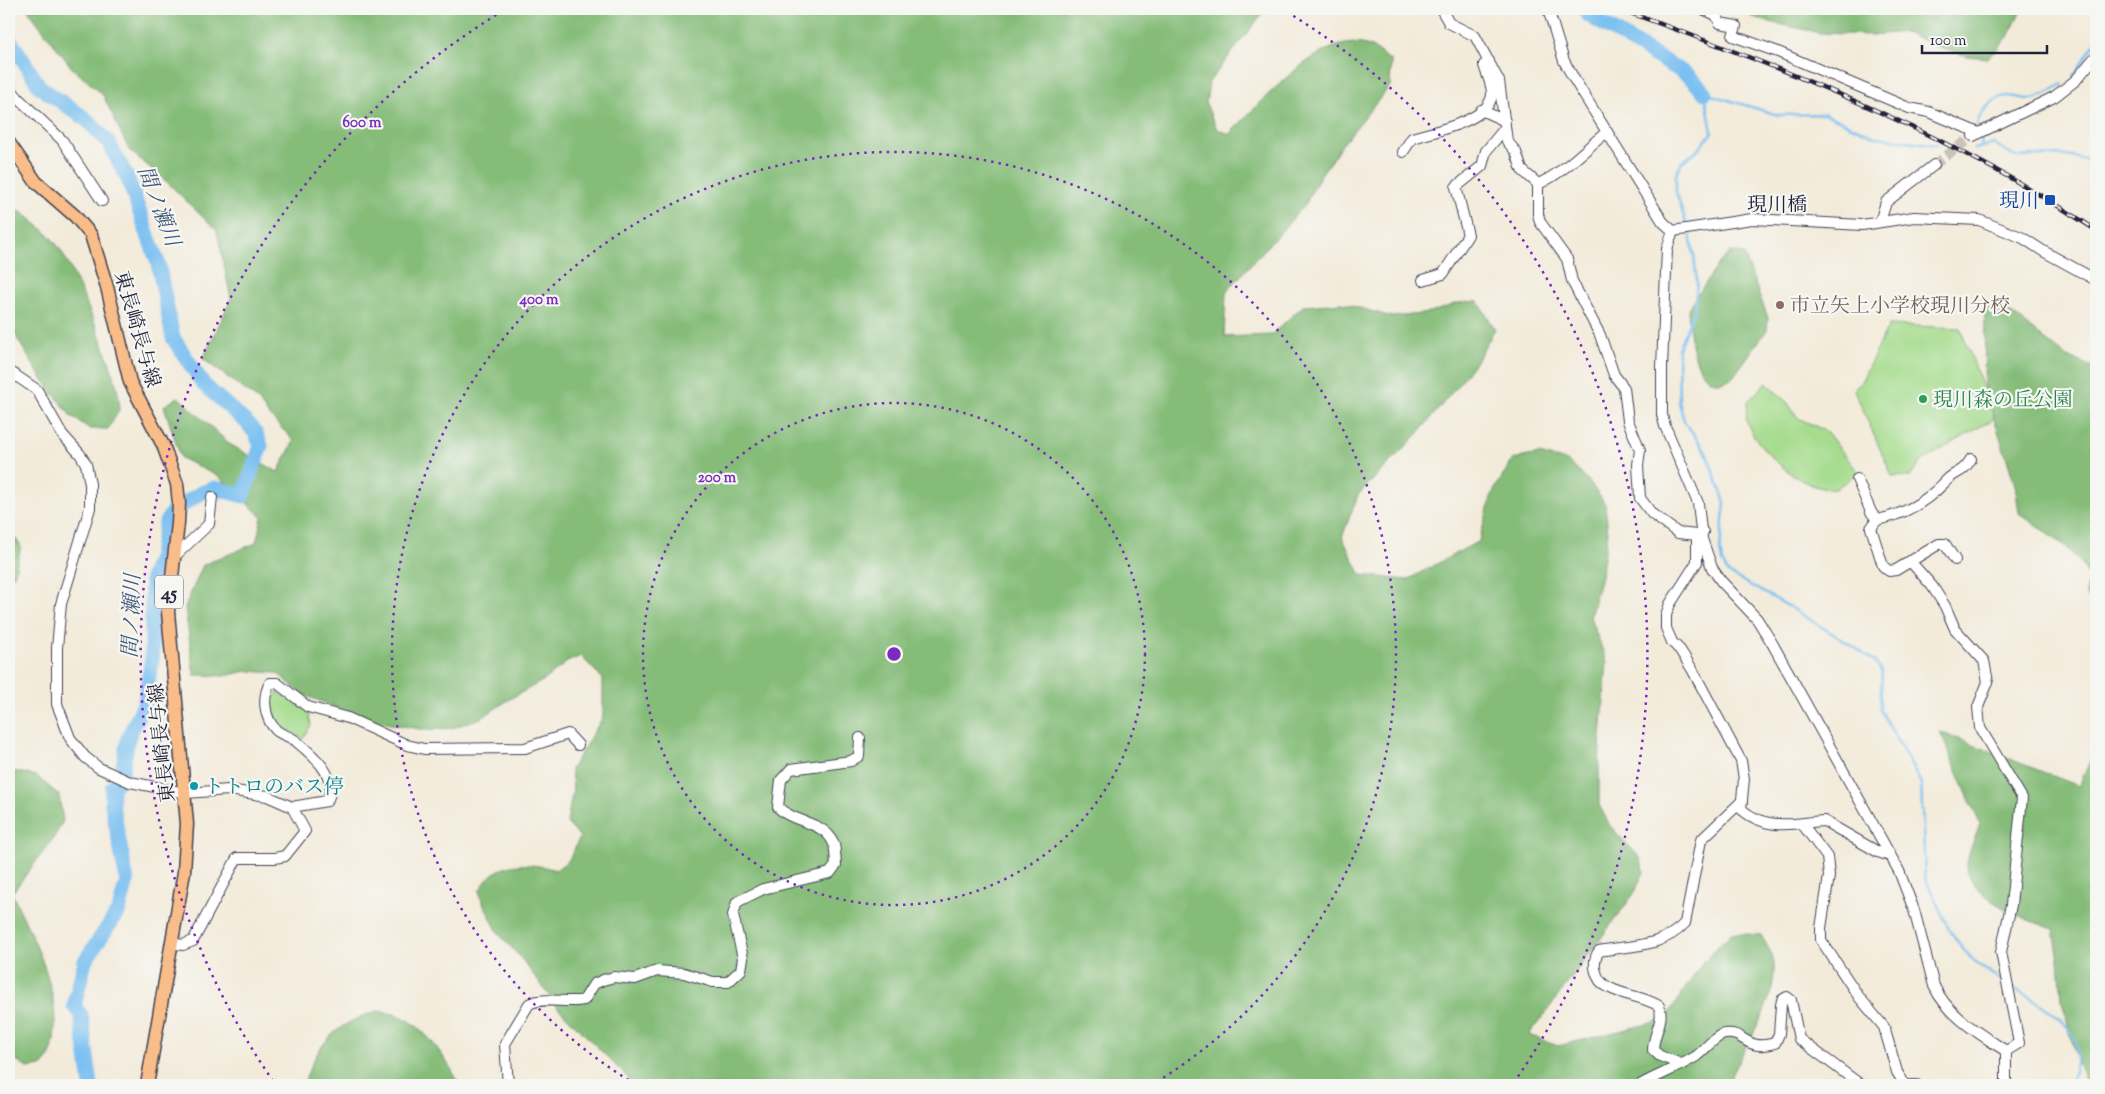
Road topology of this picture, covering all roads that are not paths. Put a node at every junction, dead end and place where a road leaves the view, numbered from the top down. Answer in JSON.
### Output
{"nodes":[{"id":1,"x":1441,"y":9,"type":"edge"},
{"id":2,"x":1548,"y":9,"type":"edge"},
{"id":3,"x":1704,"y":9,"type":"edge"},
{"id":4,"x":2096,"y":56,"type":"edge"},
{"id":5,"x":1489,"y":61,"type":"junction"},
{"id":6,"x":9,"y":87,"type":"edge"},
{"id":7,"x":1481,"y":110,"type":"junction"},
{"id":8,"x":1505,"y":124,"type":"junction"},
{"id":9,"x":1607,"y":132,"type":"junction"},
{"id":10,"x":9,"y":143,"type":"edge"},
{"id":11,"x":1403,"y":152,"type":"dead end"},
{"id":12,"x":1934,"y":165,"type":"tunnel mouth"},
{"id":13,"x":1538,"y":184,"type":"junction"},
{"id":14,"x":102,"y":201,"type":"dead end"},
{"id":15,"x":1880,"y":222,"type":"junction"},
{"id":16,"x":1677,"y":230,"type":"junction"},
{"id":17,"x":1422,"y":280,"type":"dead end"},
{"id":18,"x":2096,"y":280,"type":"edge"},
{"id":19,"x":9,"y":371,"type":"edge"},
{"id":20,"x":1971,"y":459,"type":"dead end"},
{"id":21,"x":1856,"y":479,"type":"dead end"},
{"id":22,"x":212,"y":497,"type":"dead end"},
{"id":23,"x":1877,"y":520,"type":"junction"},
{"id":24,"x":1702,"y":535,"type":"junction"},
{"id":25,"x":175,"y":556,"type":"junction"},
{"id":26,"x":1955,"y":560,"type":"dead end"},
{"id":27,"x":1910,"y":561,"type":"junction"},
{"id":28,"x":860,"y":738,"type":"dead end"},
{"id":29,"x":578,"y":745,"type":"dead end"},
{"id":30,"x":185,"y":793,"type":"junction"},
{"id":31,"x":1742,"y":801,"type":"junction"},
{"id":32,"x":292,"y":807,"type":"junction"},
{"id":33,"x":1803,"y":825,"type":"junction"},
{"id":34,"x":1890,"y":856,"type":"junction"},
{"id":35,"x":171,"y":943,"type":"junction"},
{"id":36,"x":2006,"y":1051,"type":"junction"},
{"id":37,"x":1681,"y":1064,"type":"junction"},
{"id":38,"x":147,"y":1085,"type":"edge"},
{"id":39,"x":508,"y":1085,"type":"edge"},
{"id":40,"x":1640,"y":1085,"type":"edge"},
{"id":41,"x":1861,"y":1085,"type":"edge"},
{"id":42,"x":1905,"y":1085,"type":"edge"},
{"id":43,"x":1917,"y":1085,"type":"edge"},
{"id":44,"x":2006,"y":1085,"type":"edge"}],
"edges":[{"from":1,"to":5,"type":"street"},
{"from":2,"to":9,"type":"street"},
{"from":3,"to":4,"type":"street"},
{"from":5,"to":7,"type":"street"},
{"from":5,"to":8,"type":"street"},
{"from":6,"to":14,"type":"street"},
{"from":7,"to":8,"type":"street"},
{"from":7,"to":11,"type":"street"},
{"from":8,"to":13,"type":"street"},
{"from":8,"to":17,"type":"street"},
{"from":9,"to":13,"type":"street"},
{"from":9,"to":16,"type":"street"},
{"from":10,"to":25,"type":"main road","name":"東長崎長与線","number":"45"},
{"from":12,"to":15,"type":"street"},
{"from":13,"to":24,"type":"street"},
{"from":15,"to":16,"type":"street","name":"現川橋"},
{"from":15,"to":18,"type":"street","name":"現川橋"},
{"from":16,"to":24,"type":"street"},
{"from":19,"to":30,"type":"street"},
{"from":20,"to":23,"type":"street"},
{"from":21,"to":23,"type":"street"},
{"from":22,"to":25,"type":"street"},
{"from":23,"to":27,"type":"street"},
{"from":24,"to":31,"type":"street"},
{"from":24,"to":34,"type":"street"},
{"from":25,"to":30,"type":"main road","name":"東長崎長与線","number":"45"},
{"from":26,"to":27,"type":"street"},
{"from":27,"to":36,"type":"street"},
{"from":28,"to":39,"type":"street"},
{"from":29,"to":32,"type":"street"},
{"from":30,"to":32,"type":"street"},
{"from":30,"to":35,"type":"main road","name":"東長崎長与線","number":"45"},
{"from":31,"to":33,"type":"street"},
{"from":31,"to":37,"type":"street"},
{"from":32,"to":35,"type":"street"},
{"from":33,"to":34,"type":"street"},
{"from":33,"to":42,"type":"street"},
{"from":34,"to":36,"type":"street"},
{"from":35,"to":38,"type":"main road","name":"東長崎長与線","number":"45"},
{"from":36,"to":44,"type":"street"},
{"from":37,"to":40,"type":"street"},
{"from":37,"to":41,"type":"street"},
{"from":42,"to":43,"type":"street"}]}
